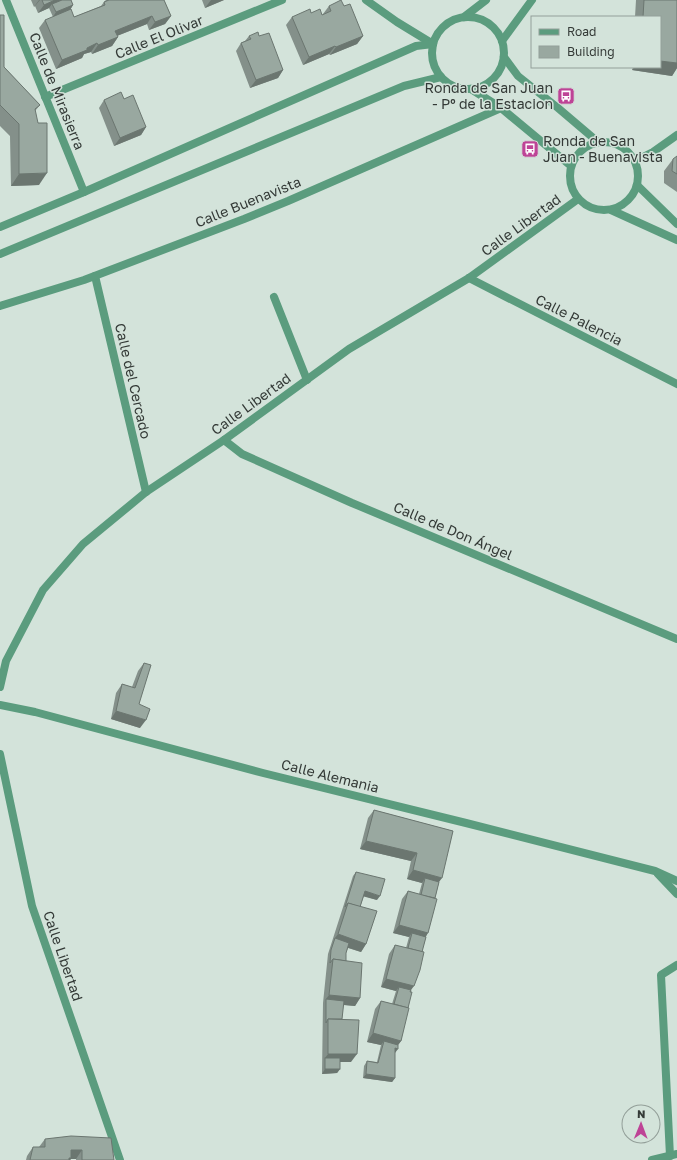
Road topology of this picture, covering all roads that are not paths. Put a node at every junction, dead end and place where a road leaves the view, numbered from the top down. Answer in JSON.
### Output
{"nodes":[{"id":1,"x":6,"y":0,"type":"edge"},
{"id":2,"x":282,"y":0,"type":"edge"},
{"id":3,"x":366,"y":0,"type":"edge"},
{"id":4,"x":486,"y":0,"type":"edge"},
{"id":5,"x":532,"y":0,"type":"edge"},
{"id":6,"x":464,"y":17,"type":"junction"},
{"id":7,"x":502,"y":41,"type":"junction"},
{"id":8,"x":433,"y":44,"type":"junction"},
{"id":9,"x":504,"y":57,"type":"junction"},
{"id":10,"x":441,"y":77,"type":"junction"},
{"id":11,"x":471,"y":89,"type":"junction"},
{"id":12,"x":45,"y":97,"type":"junction"},
{"id":13,"x":501,"y":108,"type":"junction"},
{"id":14,"x":677,"y":135,"type":"edge"},
{"id":15,"x":598,"y":142,"type":"junction"},
{"id":16,"x":635,"y":161,"type":"junction"},
{"id":17,"x":571,"y":166,"type":"junction"},
{"id":18,"x":637,"y":185,"type":"junction"},
{"id":19,"x":84,"y":192,"type":"junction"},
{"id":20,"x":578,"y":199,"type":"junction"},
{"id":21,"x":611,"y":210,"type":"junction"},
{"id":22,"x":677,"y":224,"type":"edge"},
{"id":23,"x":0,"y":227,"type":"edge"},
{"id":24,"x":677,"y":240,"type":"edge"},
{"id":25,"x":0,"y":254,"type":"edge"},
{"id":26,"x":95,"y":276,"type":"junction"},
{"id":27,"x":469,"y":278,"type":"junction"},
{"id":28,"x":274,"y":297,"type":"dead end"},
{"id":29,"x":0,"y":306,"type":"edge"},
{"id":30,"x":307,"y":380,"type":"junction"},
{"id":31,"x":677,"y":384,"type":"edge"},
{"id":32,"x":224,"y":440,"type":"junction"},
{"id":33,"x":146,"y":492,"type":"junction"},
{"id":34,"x":677,"y":639,"type":"edge"},
{"id":35,"x":0,"y":687,"type":"edge"},
{"id":36,"x":0,"y":705,"type":"edge"},
{"id":37,"x":0,"y":754,"type":"edge"},
{"id":38,"x":655,"y":871,"type":"junction"},
{"id":39,"x":677,"y":881,"type":"edge"},
{"id":40,"x":677,"y":894,"type":"edge"},
{"id":41,"x":677,"y":965,"type":"edge"},
{"id":42,"x":673,"y":1155,"type":"edge"},
{"id":43,"x":120,"y":1160,"type":"edge"},
{"id":44,"x":652,"y":1160,"type":"edge"}],
"edges":[{"from":1,"to":12,"type":"street","name":"Calle de Mirasierra"},
{"from":2,"to":12,"type":"street","name":"Calle El Olivar"},
{"from":3,"to":8,"type":"street"},
{"from":4,"to":6,"type":"street"},
{"from":5,"to":7,"type":"street"},
{"from":6,"to":7,"type":"street"},
{"from":6,"to":8,"type":"street"},
{"from":7,"to":9,"type":"street"},
{"from":8,"to":10,"type":"street"},
{"from":8,"to":19,"type":"street"},
{"from":9,"to":11,"type":"street"},
{"from":9,"to":15,"type":"street"},
{"from":10,"to":11,"type":"street"},
{"from":10,"to":25,"type":"street"},
{"from":11,"to":13,"type":"street"},
{"from":12,"to":19,"type":"street","name":"Calle de Mirasierra"},
{"from":13,"to":17,"type":"street"},
{"from":13,"to":26,"type":"street","name":"Calle Buenavista"},
{"from":14,"to":16,"type":"street"},
{"from":15,"to":16,"type":"street"},
{"from":15,"to":17,"type":"street"},
{"from":16,"to":18,"type":"street"},
{"from":17,"to":20,"type":"street"},
{"from":18,"to":21,"type":"street"},
{"from":18,"to":22,"type":"street"},
{"from":19,"to":23,"type":"street"},
{"from":20,"to":21,"type":"street"},
{"from":20,"to":27,"type":"street","name":"Calle Libertad"},
{"from":21,"to":24,"type":"street"},
{"from":26,"to":29,"type":"street","name":"Calle Buenavista"},
{"from":26,"to":33,"type":"street","name":"Calle del Cercado"},
{"from":27,"to":30,"type":"street","name":"Calle Libertad"},
{"from":27,"to":31,"type":"street","name":"Calle Palencia"},
{"from":28,"to":30,"type":"street"},
{"from":30,"to":32,"type":"street","name":"Calle Libertad"},
{"from":32,"to":33,"type":"street","name":"Calle Libertad"},
{"from":32,"to":34,"type":"street","name":"Calle de Don Ángel"},
{"from":33,"to":35,"type":"street","name":"Calle Libertad"},
{"from":36,"to":38,"type":"street","name":"Calle Alemania"},
{"from":37,"to":43,"type":"street","name":"Calle Libertad"},
{"from":38,"to":39,"type":"street","name":"Calle Alemania"},
{"from":38,"to":40,"type":"street"},
{"from":41,"to":42,"type":"street"},
{"from":42,"to":44,"type":"street"}]}
